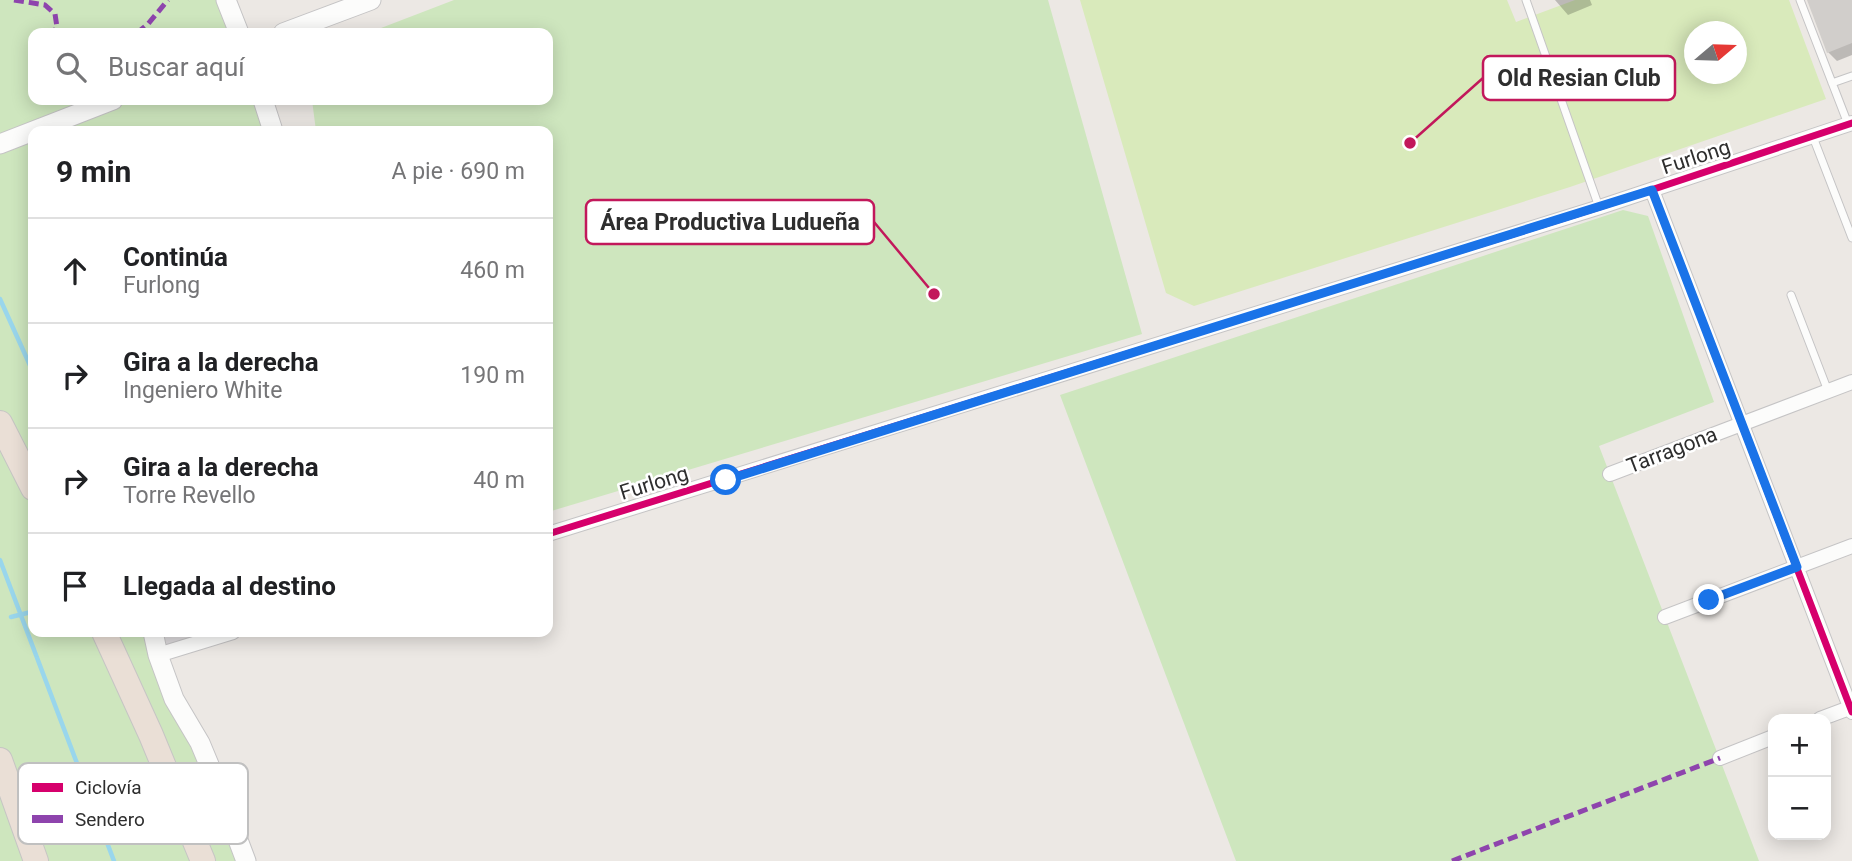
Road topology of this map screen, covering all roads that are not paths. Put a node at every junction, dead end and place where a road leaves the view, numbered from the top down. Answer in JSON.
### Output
{"nodes":[{"id":1,"x":226,"y":0,"type":"edge"},
{"id":2,"x":371,"y":0,"type":"edge"},
{"id":3,"x":1526,"y":0,"type":"edge"},
{"id":4,"x":1800,"y":0,"type":"edge"},
{"id":5,"x":237,"y":28,"type":"edge"},
{"id":6,"x":296,"y":28,"type":"edge"},
{"id":7,"x":1852,"y":76,"type":"edge"},
{"id":8,"x":1832,"y":83,"type":"junction"},
{"id":9,"x":100,"y":105,"type":"edge"},
{"id":10,"x":265,"y":105,"type":"edge"},
{"id":11,"x":1850,"y":124,"type":"edge"},
{"id":12,"x":46,"y":126,"type":"edge"},
{"id":13,"x":271,"y":126,"type":"edge"},
{"id":14,"x":28,"y":133,"type":"edge"},
{"id":15,"x":1813,"y":136,"type":"junction"},
{"id":16,"x":0,"y":144,"type":"edge"},
{"id":17,"x":1652,"y":190,"type":"junction"},
{"id":18,"x":1600,"y":207,"type":"junction"},
{"id":19,"x":1852,"y":238,"type":"edge"},
{"id":20,"x":1791,"y":295,"type":"dead end"},
{"id":21,"x":1852,"y":382,"type":"edge"},
{"id":22,"x":1828,"y":391,"type":"junction"},
{"id":23,"x":0,"y":422,"type":"edge"},
{"id":24,"x":1741,"y":424,"type":"junction"},
{"id":25,"x":1610,"y":474,"type":"dead end"},
{"id":26,"x":28,"y":478,"type":"edge"},
{"id":27,"x":553,"y":532,"type":"edge"},
{"id":28,"x":1852,"y":546,"type":"edge"},
{"id":29,"x":1797,"y":567,"type":"junction"},
{"id":30,"x":1665,"y":617,"type":"dead end"},
{"id":31,"x":106,"y":637,"type":"edge"},
{"id":32,"x":154,"y":637,"type":"edge"},
{"id":33,"x":217,"y":637,"type":"edge"},
{"id":34,"x":158,"y":655,"type":"junction"},
{"id":35,"x":1851,"y":709,"type":"edge"},
{"id":36,"x":1831,"y":715,"type":"edge"},
{"id":37,"x":1768,"y":739,"type":"edge"},
{"id":38,"x":1720,"y":758,"type":"dead end"},
{"id":39,"x":0,"y":760,"type":"edge"},
{"id":40,"x":162,"y":763,"type":"edge"},
{"id":41,"x":208,"y":763,"type":"edge"},
{"id":42,"x":18,"y":810,"type":"edge"},
{"id":43,"x":30,"y":844,"type":"edge"},
{"id":44,"x":196,"y":844,"type":"edge"},
{"id":45,"x":240,"y":844,"type":"edge"},
{"id":46,"x":36,"y":861,"type":"edge"},
{"id":47,"x":203,"y":861,"type":"edge"},
{"id":48,"x":246,"y":861,"type":"edge"}],
"edges":[{"from":1,"to":5,"type":"street"},
{"from":2,"to":6,"type":"street"},
{"from":3,"to":18,"type":"lane"},
{"from":4,"to":8,"type":"lane"},
{"from":7,"to":8,"type":"lane"},
{"from":8,"to":11,"type":"lane"},
{"from":9,"to":12,"type":"street"},
{"from":10,"to":13,"type":"street"},
{"from":11,"to":15,"type":"street","name":"Furlong"},
{"from":14,"to":16,"type":"street"},
{"from":15,"to":17,"type":"street","name":"Furlong"},
{"from":15,"to":19,"type":"lane"},
{"from":17,"to":18,"type":"street","name":"Furlong"},
{"from":17,"to":24,"type":"street"},
{"from":18,"to":27,"type":"street","name":"Furlong"},
{"from":20,"to":22,"type":"lane"},
{"from":21,"to":22,"type":"street","name":"Tarragona"},
{"from":22,"to":24,"type":"street","name":"Tarragona"},
{"from":23,"to":26,"type":"highway"},
{"from":24,"to":25,"type":"street","name":"Tarragona"},
{"from":24,"to":29,"type":"street"},
{"from":28,"to":29,"type":"street"},
{"from":29,"to":30,"type":"street"},
{"from":29,"to":35,"type":"street"},
{"from":31,"to":40,"type":"highway"},
{"from":32,"to":34,"type":"street"},
{"from":33,"to":34,"type":"street"},
{"from":34,"to":41,"type":"street"},
{"from":35,"to":36,"type":"street"},
{"from":37,"to":38,"type":"street"},
{"from":39,"to":42,"type":"highway"},
{"from":43,"to":46,"type":"highway"},
{"from":44,"to":47,"type":"highway"},
{"from":45,"to":48,"type":"street"}]}
